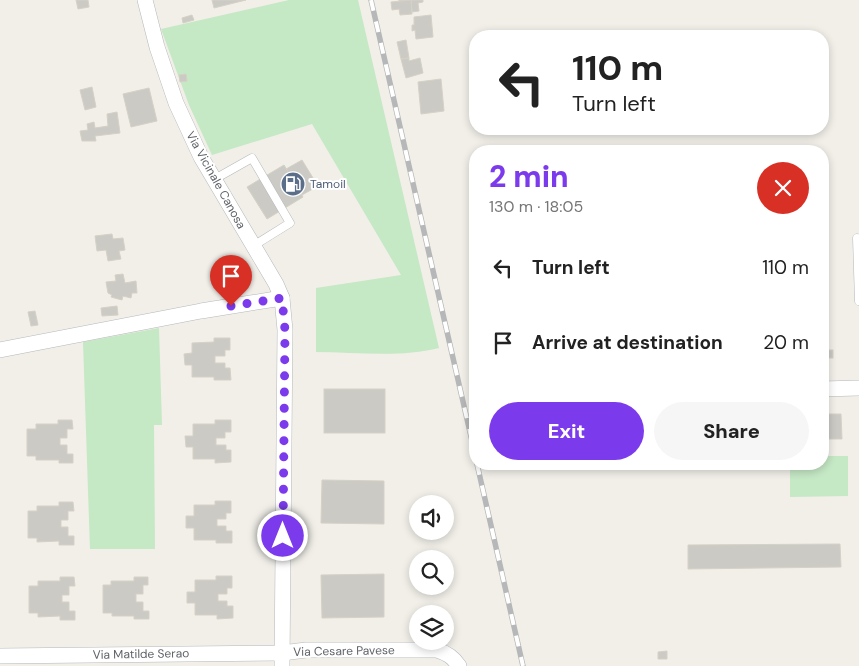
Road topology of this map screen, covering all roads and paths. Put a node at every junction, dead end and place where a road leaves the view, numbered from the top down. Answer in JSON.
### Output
{"nodes":[{"id":1,"x":145,"y":0,"type":"edge"},
{"id":2,"x":213,"y":180,"type":"junction"},
{"id":3,"x":857,"y":238,"type":"dead end"},
{"id":4,"x":253,"y":246,"type":"junction"},
{"id":5,"x":282,"y":298,"type":"junction"},
{"id":6,"x":859,"y":301,"type":"edge"},
{"id":7,"x":0,"y":350,"type":"edge"},
{"id":8,"x":859,"y":388,"type":"edge"},
{"id":9,"x":829,"y":389,"type":"edge"},
{"id":10,"x":0,"y":656,"type":"edge"},
{"id":11,"x":282,"y":659,"type":"edge"},
{"id":12,"x":459,"y":666,"type":"edge"}],
"edges":[{"from":1,"to":2,"type":"street","name":"Via Vicinale Canosa"},
{"from":2,"to":4,"type":"street","name":"Via Vicinale Canosa"},
{"from":2,"to":4,"type":"lane"},
{"from":3,"to":6,"type":"lane"},
{"from":4,"to":5,"type":"street","name":"Via Vicinale Canosa"},
{"from":5,"to":7,"type":"street"},
{"from":5,"to":11,"type":"street"},
{"from":8,"to":9,"type":"street"},
{"from":10,"to":11,"type":"street","name":"Via Matilde Serao"},
{"from":11,"to":12,"type":"street","name":"Via Cesare Pavese"}]}
